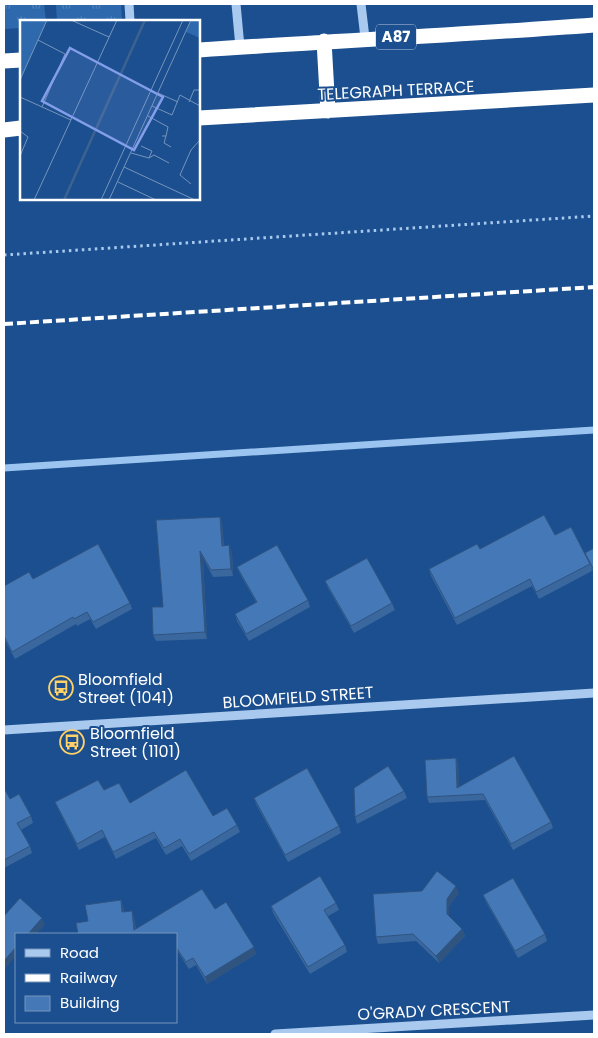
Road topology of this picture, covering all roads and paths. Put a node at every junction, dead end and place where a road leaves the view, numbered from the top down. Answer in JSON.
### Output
{"nodes":[{"id":1,"x":129,"y":4,"type":"edge"},
{"id":2,"x":236,"y":4,"type":"edge"},
{"id":3,"x":362,"y":4,"type":"edge"},
{"id":4,"x":130,"y":20,"type":"edge"},
{"id":5,"x":594,"y":25,"type":"edge"},
{"id":6,"x":365,"y":38,"type":"junction"},
{"id":7,"x":324,"y":41,"type":"junction"},
{"id":8,"x":240,"y":47,"type":"junction"},
{"id":9,"x":200,"y":50,"type":"edge"},
{"id":10,"x":20,"y":60,"type":"edge"},
{"id":11,"x":4,"y":61,"type":"edge"},
{"id":12,"x":594,"y":96,"type":"edge"},
{"id":13,"x":328,"y":110,"type":"junction"},
{"id":14,"x":200,"y":118,"type":"edge"},
{"id":15,"x":20,"y":128,"type":"edge"},
{"id":16,"x":4,"y":130,"type":"edge"},
{"id":17,"x":594,"y":216,"type":"edge"},
{"id":18,"x":4,"y":255,"type":"edge"},
{"id":19,"x":594,"y":693,"type":"edge"},
{"id":20,"x":4,"y":730,"type":"edge"},
{"id":21,"x":594,"y":1015,"type":"edge"},
{"id":22,"x":275,"y":1034,"type":"edge"}],
"edges":[{"from":1,"to":4,"type":"street"},
{"from":2,"to":8,"type":"street"},
{"from":3,"to":6,"type":"street"},
{"from":5,"to":6,"type":"highway","number":"A87"},
{"from":6,"to":7,"type":"highway","number":"A87"},
{"from":7,"to":8,"type":"highway","number":"A87"},
{"from":7,"to":13,"type":"highway"},
{"from":8,"to":9,"type":"highway","number":"A87"},
{"from":10,"to":11,"type":"highway"},
{"from":12,"to":13,"type":"highway","name":"TELEGRAPH TERRACE"},
{"from":13,"to":14,"type":"highway","name":"TELEGRAPH TERRACE"},
{"from":15,"to":16,"type":"highway"},
{"from":17,"to":18,"type":"path"},
{"from":19,"to":20,"type":"street","name":"BLOOMFIELD STREET"},
{"from":21,"to":22,"type":"street","name":"O'GRADY CRESCENT"}]}
